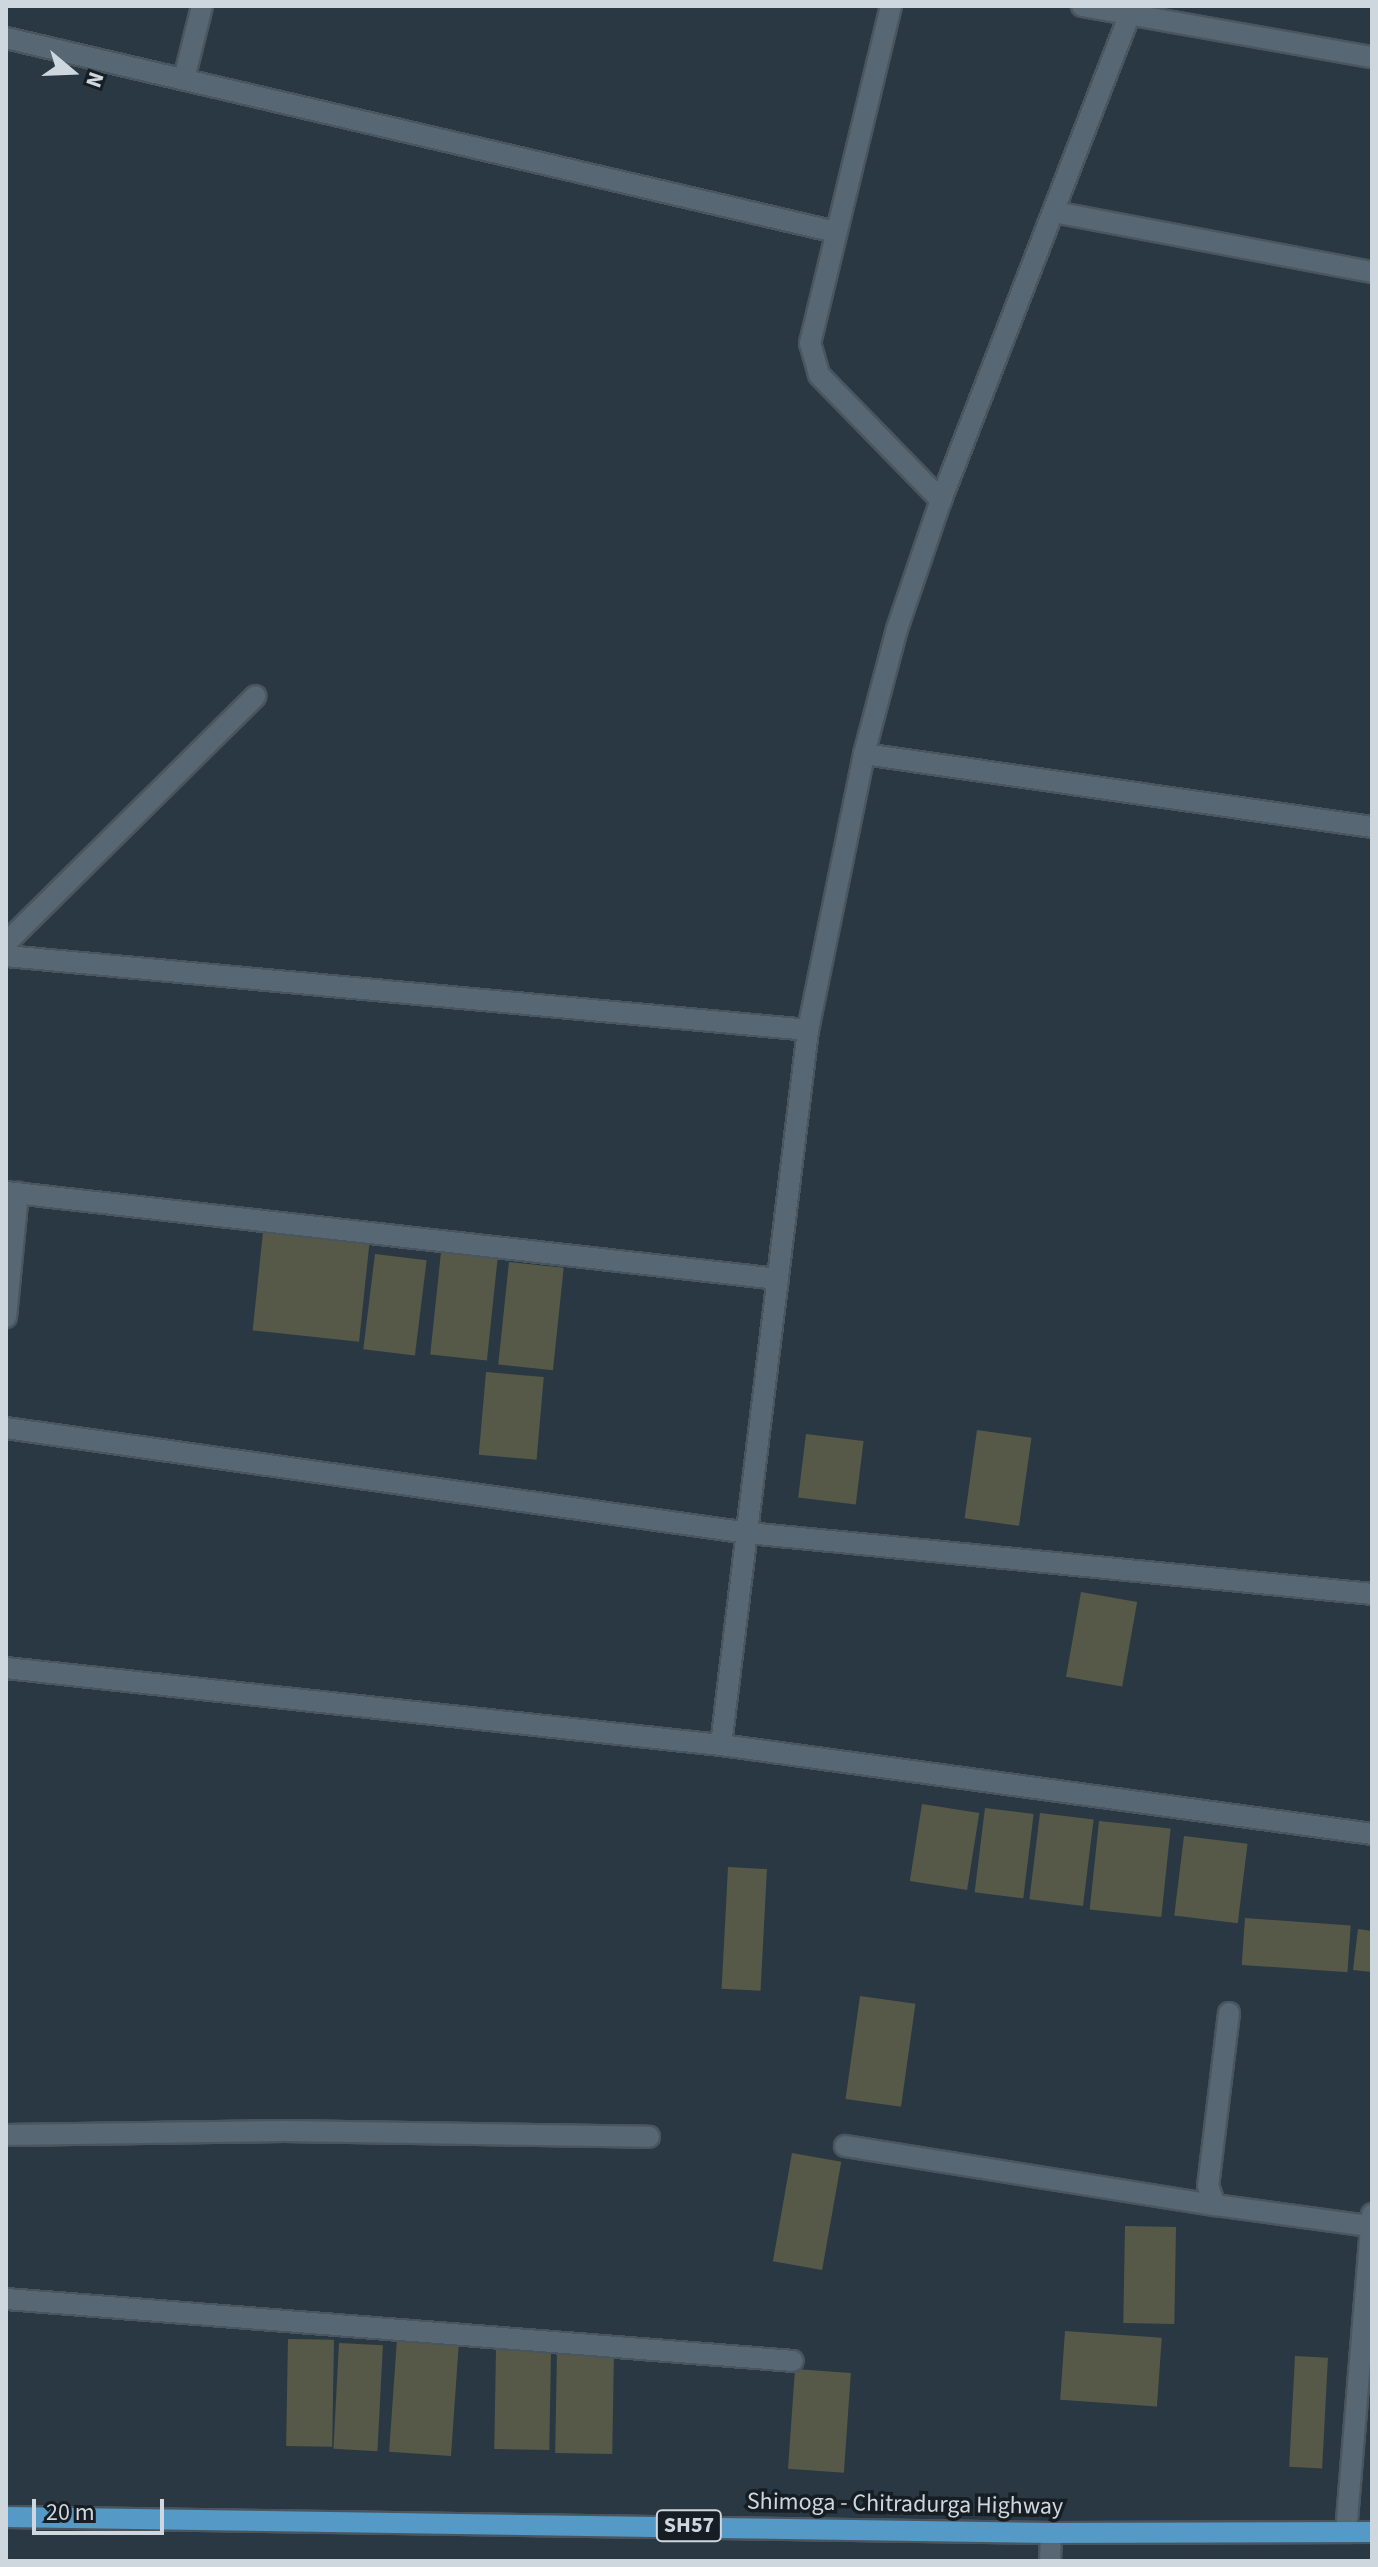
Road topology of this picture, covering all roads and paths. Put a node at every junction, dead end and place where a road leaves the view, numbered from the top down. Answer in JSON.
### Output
{"nodes":[{"id":1,"x":202,"y":6,"type":"edge"},
{"id":2,"x":891,"y":6,"type":"edge"},
{"id":3,"x":1082,"y":6,"type":"edge"},
{"id":4,"x":1131,"y":12,"type":"edge"},
{"id":5,"x":6,"y":38,"type":"edge"},
{"id":6,"x":1372,"y":57,"type":"edge"},
{"id":7,"x":184,"y":79,"type":"junction"},
{"id":8,"x":1054,"y":212,"type":"junction"},
{"id":9,"x":836,"y":232,"type":"junction"},
{"id":10,"x":1372,"y":272,"type":"edge"},
{"id":11,"x":941,"y":500,"type":"junction"},
{"id":12,"x":256,"y":696,"type":"dead end"},
{"id":13,"x":864,"y":754,"type":"junction"},
{"id":14,"x":1372,"y":827,"type":"edge"},
{"id":15,"x":6,"y":943,"type":"edge"},
{"id":16,"x":6,"y":956,"type":"edge"},
{"id":17,"x":808,"y":1030,"type":"junction"},
{"id":18,"x":12,"y":1193,"type":"edge"},
{"id":19,"x":778,"y":1279,"type":"junction"},
{"id":20,"x":6,"y":1317,"type":"edge"},
{"id":21,"x":6,"y":1428,"type":"edge"},
{"id":22,"x":748,"y":1533,"type":"junction"},
{"id":23,"x":1372,"y":1594,"type":"edge"},
{"id":24,"x":6,"y":1668,"type":"edge"},
{"id":25,"x":721,"y":1745,"type":"junction"},
{"id":26,"x":1372,"y":1834,"type":"edge"},
{"id":27,"x":1229,"y":2013,"type":"dead end"},
{"id":28,"x":6,"y":2135,"type":"edge"},
{"id":29,"x":649,"y":2137,"type":"dead end"},
{"id":30,"x":845,"y":2146,"type":"dead end"},
{"id":31,"x":1215,"y":2205,"type":"junction"},
{"id":32,"x":1371,"y":2220,"type":"edge"},
{"id":33,"x":6,"y":2299,"type":"edge"},
{"id":34,"x":793,"y":2361,"type":"dead end"},
{"id":35,"x":6,"y":2517,"type":"edge"},
{"id":36,"x":1346,"y":2532,"type":"junction"},
{"id":37,"x":1372,"y":2532,"type":"edge"},
{"id":38,"x":1051,"y":2533,"type":"junction"},
{"id":39,"x":1050,"y":2561,"type":"edge"}],
"edges":[{"from":1,"to":7,"type":"street"},
{"from":2,"to":9,"type":"street"},
{"from":3,"to":4,"type":"street"},
{"from":4,"to":6,"type":"street"},
{"from":4,"to":8,"type":"street"},
{"from":5,"to":7,"type":"street"},
{"from":7,"to":9,"type":"street"},
{"from":8,"to":10,"type":"street"},
{"from":8,"to":11,"type":"street"},
{"from":9,"to":11,"type":"street"},
{"from":11,"to":13,"type":"street"},
{"from":12,"to":15,"type":"street"},
{"from":13,"to":14,"type":"street"},
{"from":13,"to":17,"type":"street"},
{"from":16,"to":17,"type":"street"},
{"from":17,"to":19,"type":"street"},
{"from":18,"to":19,"type":"street"},
{"from":18,"to":20,"type":"street"},
{"from":19,"to":22,"type":"street"},
{"from":21,"to":22,"type":"street"},
{"from":22,"to":23,"type":"street"},
{"from":22,"to":25,"type":"street"},
{"from":24,"to":25,"type":"street"},
{"from":25,"to":26,"type":"street"},
{"from":27,"to":31,"type":"street"},
{"from":28,"to":29,"type":"street"},
{"from":30,"to":31,"type":"street"},
{"from":31,"to":32,"type":"street"},
{"from":32,"to":36,"type":"street"},
{"from":33,"to":34,"type":"street"},
{"from":35,"to":38,"type":"main road","name":"Shimoga - Chitradurga Highway","number":"SH57"},
{"from":36,"to":37,"type":"main road","name":"Shimoga - Chitradurga Highway","number":"SH57"},
{"from":36,"to":38,"type":"main road","name":"Shimoga - Chitradurga Highway","number":"SH57"},
{"from":38,"to":39,"type":"street"}]}
